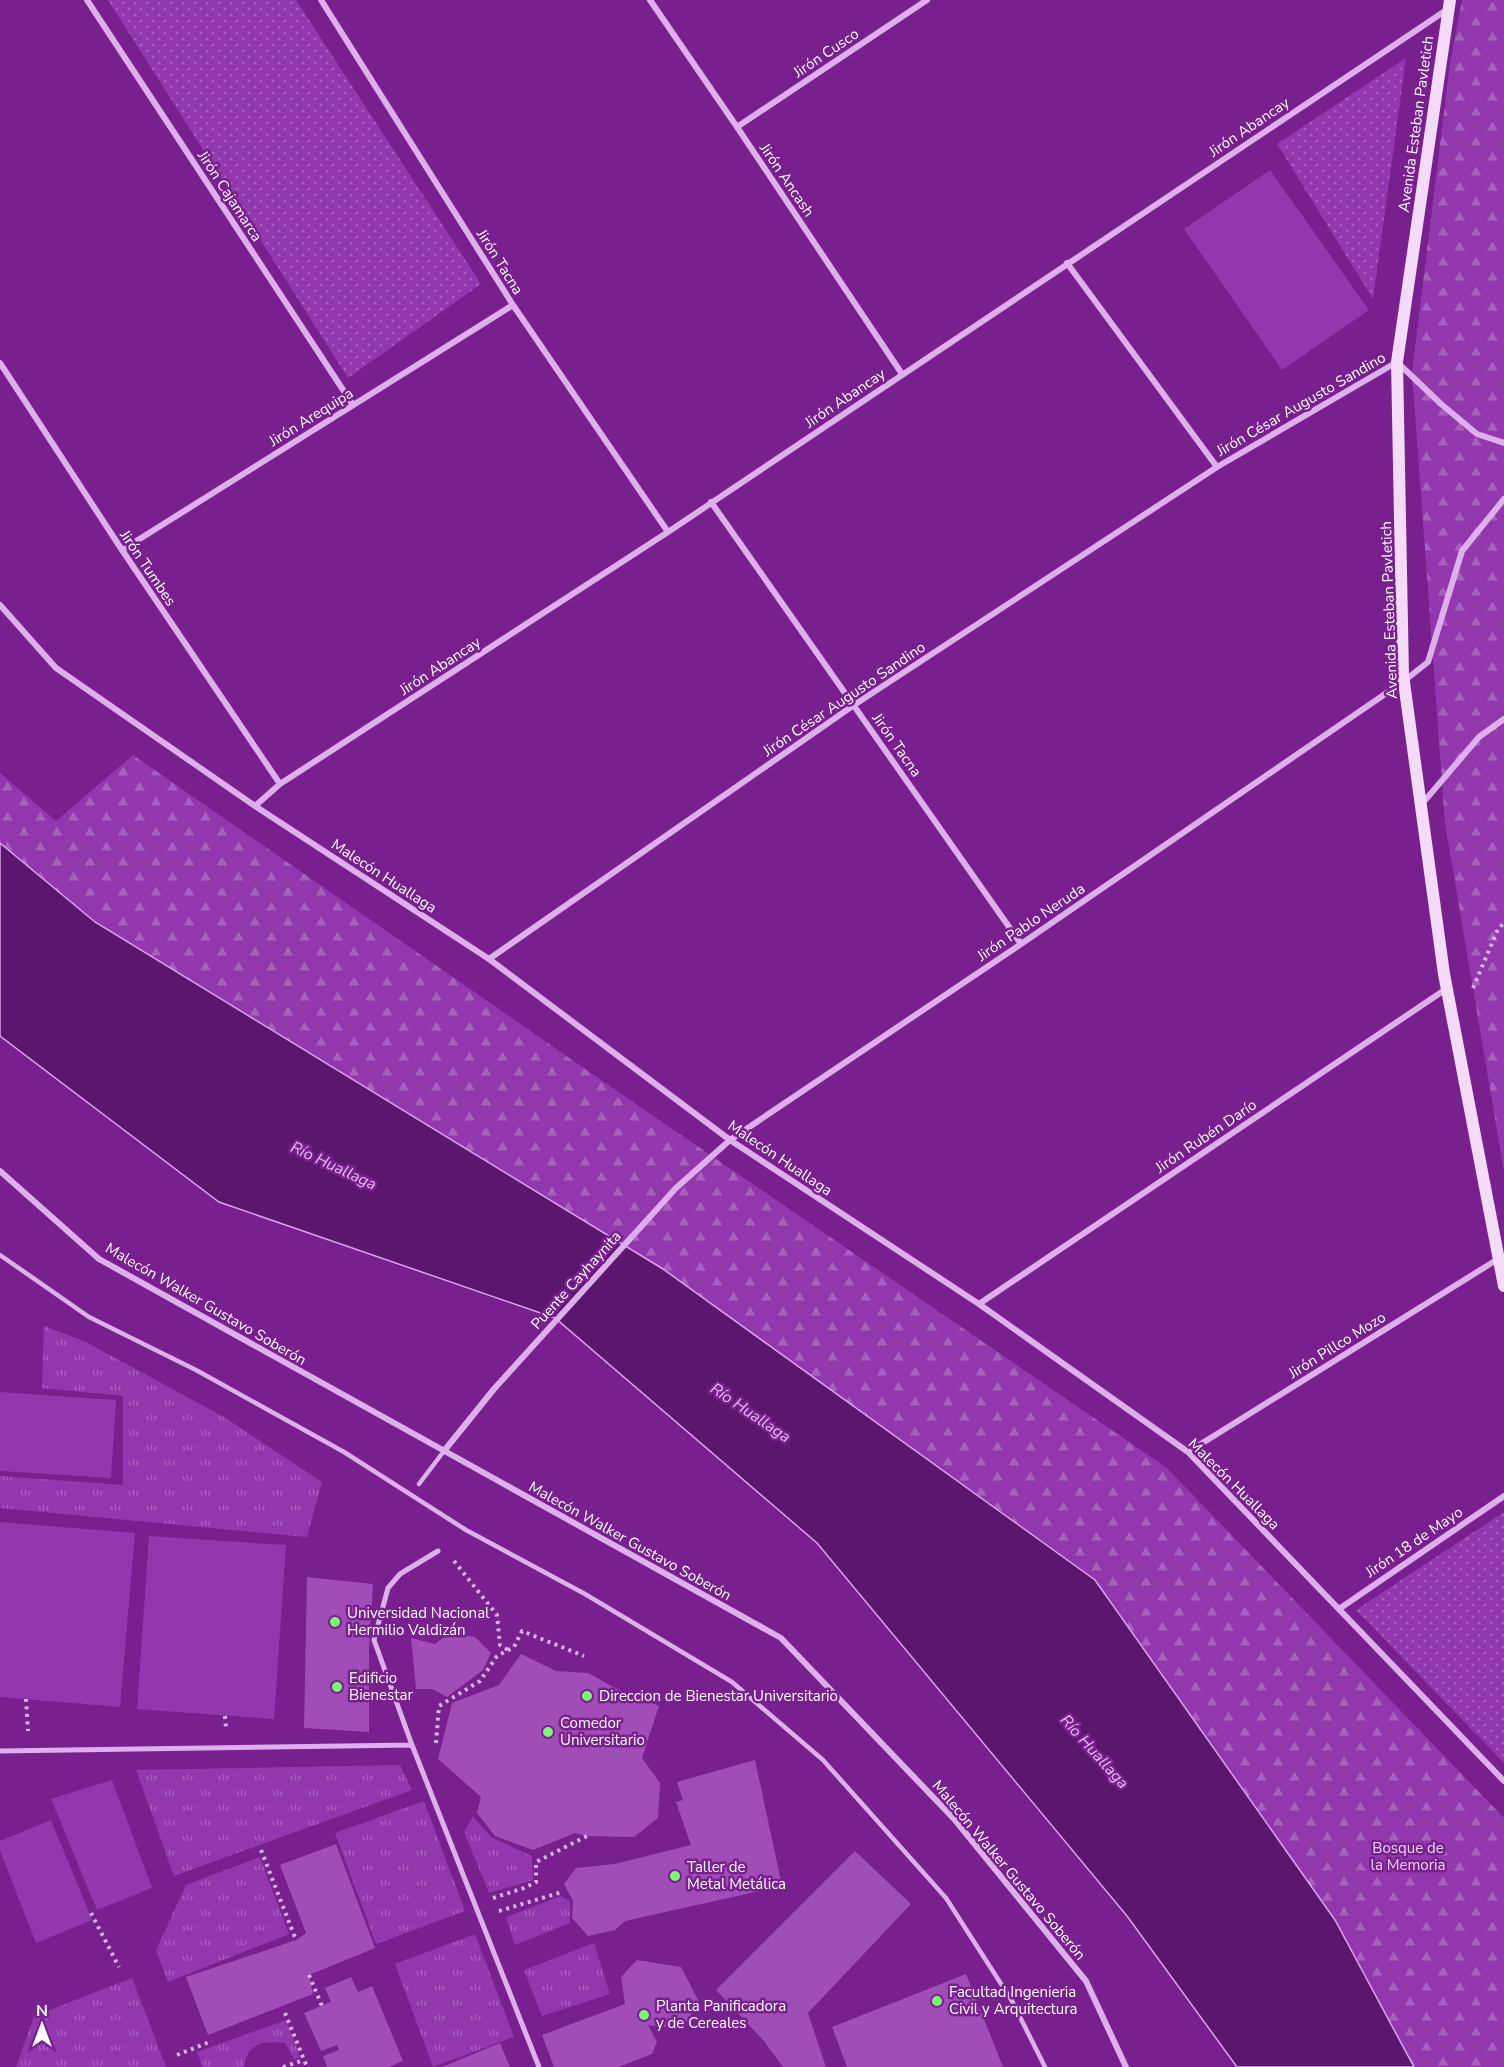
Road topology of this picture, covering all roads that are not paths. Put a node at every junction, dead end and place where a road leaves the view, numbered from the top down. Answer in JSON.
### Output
{"nodes":[{"id":1,"x":87,"y":0,"type":"edge"},
{"id":2,"x":321,"y":0,"type":"edge"},
{"id":3,"x":650,"y":0,"type":"edge"},
{"id":4,"x":927,"y":0,"type":"edge"},
{"id":5,"x":1449,"y":4,"type":"edge"},
{"id":6,"x":737,"y":127,"type":"junction"},
{"id":7,"x":1067,"y":263,"type":"junction"},
{"id":8,"x":513,"y":305,"type":"junction"},
{"id":9,"x":1397,"y":362,"type":"junction"},
{"id":10,"x":0,"y":363,"type":"edge"},
{"id":11,"x":902,"y":374,"type":"junction"},
{"id":12,"x":353,"y":405,"type":"junction"},
{"id":13,"x":1504,"y":443,"type":"edge"},
{"id":14,"x":1218,"y":467,"type":"junction"},
{"id":15,"x":1504,"y":499,"type":"edge"},
{"id":16,"x":711,"y":502,"type":"junction"},
{"id":17,"x":668,"y":532,"type":"junction"},
{"id":18,"x":122,"y":550,"type":"junction"},
{"id":19,"x":0,"y":605,"type":"edge"},
{"id":20,"x":1404,"y":681,"type":"junction"},
{"id":21,"x":854,"y":705,"type":"junction"},
{"id":22,"x":1504,"y":719,"type":"edge"},
{"id":23,"x":280,"y":784,"type":"junction"},
{"id":24,"x":255,"y":806,"type":"junction"},
{"id":25,"x":1421,"y":806,"type":"junction"},
{"id":26,"x":1021,"y":944,"type":"junction"},
{"id":27,"x":489,"y":959,"type":"junction"},
{"id":28,"x":1446,"y":988,"type":"junction"},
{"id":29,"x":730,"y":1140,"type":"junction"},
{"id":30,"x":0,"y":1171,"type":"edge"},
{"id":31,"x":676,"y":1188,"type":"joint"},
{"id":32,"x":0,"y":1255,"type":"edge"},
{"id":33,"x":1498,"y":1258,"type":"junction"},
{"id":34,"x":1504,"y":1286,"type":"edge"},
{"id":35,"x":979,"y":1304,"type":"junction"},
{"id":36,"x":444,"y":1451,"type":"junction"},
{"id":37,"x":1188,"y":1452,"type":"junction"},
{"id":38,"x":419,"y":1484,"type":"dead end"},
{"id":39,"x":1504,"y":1496,"type":"edge"},
{"id":40,"x":438,"y":1551,"type":"road end"},
{"id":41,"x":1339,"y":1609,"type":"junction"},
{"id":42,"x":412,"y":1745,"type":"junction"},
{"id":43,"x":0,"y":1750,"type":"edge"},
{"id":44,"x":1504,"y":1781,"type":"edge"},
{"id":45,"x":539,"y":2067,"type":"edge"},
{"id":46,"x":1045,"y":2067,"type":"edge"},
{"id":47,"x":1126,"y":2067,"type":"edge"}],
"edges":[{"from":1,"to":12,"type":"street","name":"Jirón Cajamarca"},
{"from":2,"to":8,"type":"street","name":"Jirón Tacna"},
{"from":3,"to":6,"type":"street","name":"Jirón Ancash"},
{"from":4,"to":6,"type":"street","name":"Jirón Cusco"},
{"from":5,"to":7,"type":"street","name":"Jirón Abancay"},
{"from":5,"to":9,"type":"main road","name":"Avenida Esteban Pavletich"},
{"from":6,"to":11,"type":"street","name":"Jirón Ancash"},
{"from":7,"to":11,"type":"street","name":"Jirón Abancay"},
{"from":7,"to":14,"type":"street","name":"Jirón César Augusto Sandino"},
{"from":8,"to":12,"type":"street","name":"Jirón Arequipa"},
{"from":8,"to":17,"type":"street","name":"Jirón Tacna"},
{"from":9,"to":13,"type":"street"},
{"from":9,"to":14,"type":"street","name":"Jirón César Augusto Sandino"},
{"from":9,"to":20,"type":"main road","name":"Avenida Esteban Pavletich"},
{"from":10,"to":18,"type":"street","name":"Jirón Tumbes"},
{"from":11,"to":16,"type":"street","name":"Jirón Abancay"},
{"from":12,"to":18,"type":"street","name":"Jirón Arequipa"},
{"from":14,"to":21,"type":"street","name":"Jirón César Augusto Sandino"},
{"from":15,"to":20,"type":"street","name":"Jirón Pablo Neruda"},
{"from":16,"to":17,"type":"street","name":"Jirón Abancay"},
{"from":16,"to":21,"type":"street","name":"Jirón Tacna"},
{"from":17,"to":23,"type":"street","name":"Jirón Abancay"},
{"from":18,"to":23,"type":"street","name":"Jirón Tumbes"},
{"from":19,"to":24,"type":"street","name":"Malecón Huallaga"},
{"from":20,"to":25,"type":"main road","name":"Avenida Esteban Pavletich"},
{"from":20,"to":26,"type":"street","name":"Jirón Pablo Neruda"},
{"from":21,"to":26,"type":"street","name":"Jirón Tacna"},
{"from":21,"to":27,"type":"street","name":"Jirón César Augusto Sandino"},
{"from":22,"to":25,"type":"street"},
{"from":23,"to":24,"type":"street","name":"Jirón Abancay"},
{"from":24,"to":27,"type":"street","name":"Malecón Huallaga"},
{"from":25,"to":28,"type":"main road","name":"Avenida Esteban Pavletich"},
{"from":26,"to":29,"type":"street","name":"Jirón Pablo Neruda"},
{"from":27,"to":29,"type":"street","name":"Malecón Huallaga"},
{"from":28,"to":33,"type":"main road","name":"Avenida Esteban Pavletich"},
{"from":28,"to":35,"type":"street","name":"Jirón Rubén Darío"},
{"from":29,"to":31,"type":"street","name":"Jirón Pablo Neruda"},
{"from":29,"to":35,"type":"street","name":"Malecón Huallaga"},
{"from":30,"to":36,"type":"street","name":"Malecón Walker Gustavo Soberón"},
{"from":31,"to":36,"type":"street","name":"Puente Cayhaynita"},
{"from":32,"to":46,"type":"lane"},
{"from":33,"to":34,"type":"main road","name":"Avenida Esteban Pavletich"},
{"from":33,"to":37,"type":"street","name":"Jirón Pillco Mozo"},
{"from":35,"to":37,"type":"street","name":"Malecón Huallaga"},
{"from":36,"to":38,"type":"lane"},
{"from":36,"to":47,"type":"street","name":"Malecón Walker Gustavo Soberón"},
{"from":37,"to":41,"type":"street","name":"Malecón Huallaga"},
{"from":39,"to":41,"type":"street","name":"Jirón 18 de Mayo"},
{"from":40,"to":42,"type":"street"},
{"from":41,"to":44,"type":"street","name":"Malecón Huallaga"},
{"from":42,"to":43,"type":"street"},
{"from":42,"to":45,"type":"street"}]}
